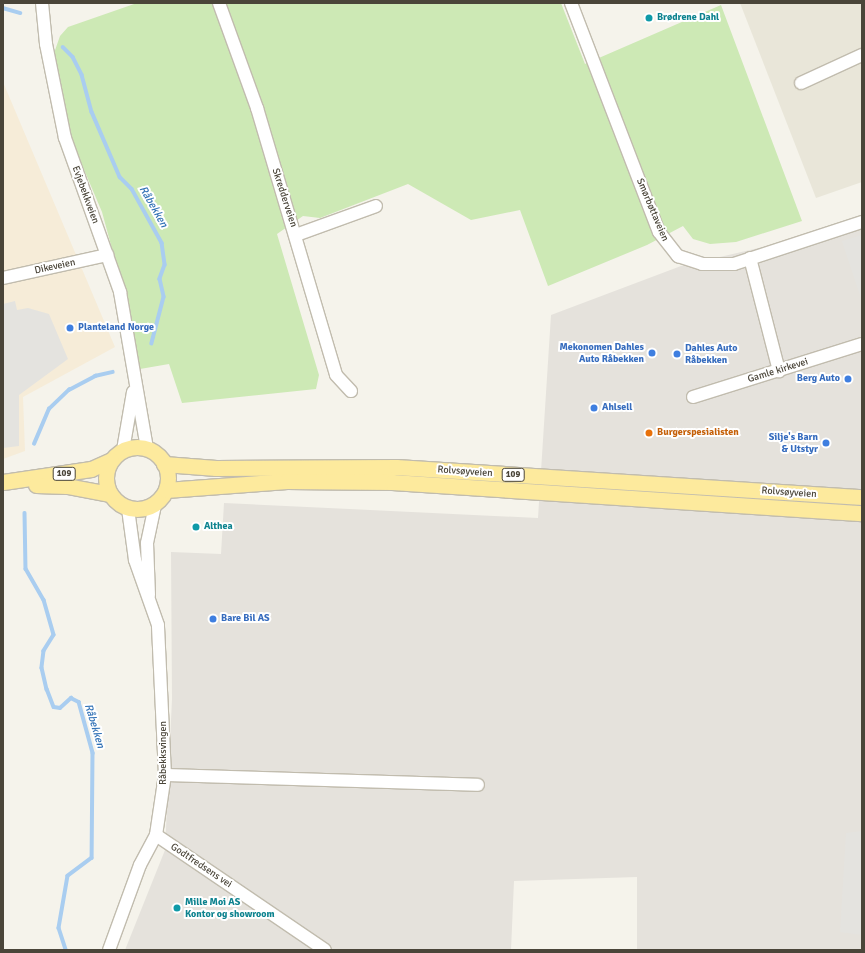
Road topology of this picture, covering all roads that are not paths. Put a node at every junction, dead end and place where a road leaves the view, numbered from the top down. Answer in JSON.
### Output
{"nodes":[{"id":1,"x":42,"y":3,"type":"edge"},
{"id":2,"x":219,"y":3,"type":"edge"},
{"id":3,"x":571,"y":3,"type":"edge"},
{"id":4,"x":862,"y":54,"type":"edge"},
{"id":5,"x":801,"y":83,"type":"dead end"},
{"id":6,"x":376,"y":206,"type":"dead end"},
{"id":7,"x":862,"y":222,"type":"edge"},
{"id":8,"x":296,"y":235,"type":"junction"},
{"id":9,"x":107,"y":255,"type":"junction"},
{"id":10,"x":750,"y":258,"type":"junction"},
{"id":11,"x":3,"y":278,"type":"edge"},
{"id":12,"x":862,"y":344,"type":"edge"},
{"id":13,"x":779,"y":371,"type":"junction"},
{"id":14,"x":135,"y":385,"type":"junction"},
{"id":15,"x":351,"y":391,"type":"dead end"},
{"id":16,"x":693,"y":397,"type":"dead end"},
{"id":17,"x":147,"y":449,"type":"junction"},
{"id":18,"x":117,"y":455,"type":"junction"},
{"id":19,"x":164,"y":464,"type":"junction"},
{"id":20,"x":9,"y":482,"type":"edge"},
{"id":21,"x":166,"y":490,"type":"junction"},
{"id":22,"x":110,"y":494,"type":"junction"},
{"id":23,"x":862,"y":497,"type":"edge"},
{"id":24,"x":155,"y":504,"type":"junction"},
{"id":25,"x":128,"y":509,"type":"junction"},
{"id":26,"x":862,"y":513,"type":"edge"},
{"id":27,"x":149,"y":595,"type":"junction"},
{"id":28,"x":165,"y":775,"type":"junction"},
{"id":29,"x":478,"y":785,"type":"dead end"},
{"id":30,"x":156,"y":835,"type":"junction"},
{"id":31,"x":109,"y":950,"type":"edge"},
{"id":32,"x":325,"y":950,"type":"edge"}],
"edges":[{"from":1,"to":9,"type":"street","name":"Evjebekkveien"},
{"from":2,"to":8,"type":"street","name":"Skredderveien"},
{"from":3,"to":10,"type":"street","name":"Smørbøttaveien"},
{"from":4,"to":5,"type":"street"},
{"from":6,"to":8,"type":"street"},
{"from":7,"to":10,"type":"street","name":"Smørbøttaveien"},
{"from":8,"to":15,"type":"street","name":"Skredderveien"},
{"from":9,"to":11,"type":"street","name":"Dikeveien"},
{"from":9,"to":14,"type":"street","name":"Evjebekkveien"},
{"from":10,"to":13,"type":"street"},
{"from":12,"to":13,"type":"street","name":"Gamle kirkevei"},
{"from":13,"to":16,"type":"street","name":"Gamle kirkevei"},
{"from":14,"to":17,"type":"street","name":"Evjebekkveien"},
{"from":14,"to":18,"type":"street","name":"Evjebekkveien"},
{"from":17,"to":18,"type":"main road","number":"109"},
{"from":17,"to":19,"type":"main road"},
{"from":18,"to":20,"type":"main road","number":"109"},
{"from":18,"to":22,"type":"main road"},
{"from":19,"to":21,"type":"main road"},
{"from":19,"to":23,"type":"main road","name":"Rolvsøyveien","number":"109"},
{"from":20,"to":22,"type":"main road","number":"109"},
{"from":21,"to":24,"type":"main road"},
{"from":21,"to":26,"type":"main road","name":"Rolvsøyveien","number":"109"},
{"from":22,"to":25,"type":"main road","number":"109"},
{"from":24,"to":25,"type":"main road"},
{"from":24,"to":27,"type":"street","name":"Råbekksvingen"},
{"from":25,"to":27,"type":"street","name":"Råbekksvingen"},
{"from":27,"to":28,"type":"street","name":"Råbekksvingen"},
{"from":28,"to":29,"type":"street"},
{"from":28,"to":30,"type":"street","name":"Råbekksvingen"},
{"from":30,"to":31,"type":"street","name":"Råbekksvingen"},
{"from":30,"to":32,"type":"street","name":"Godtfredsens vei"}]}
